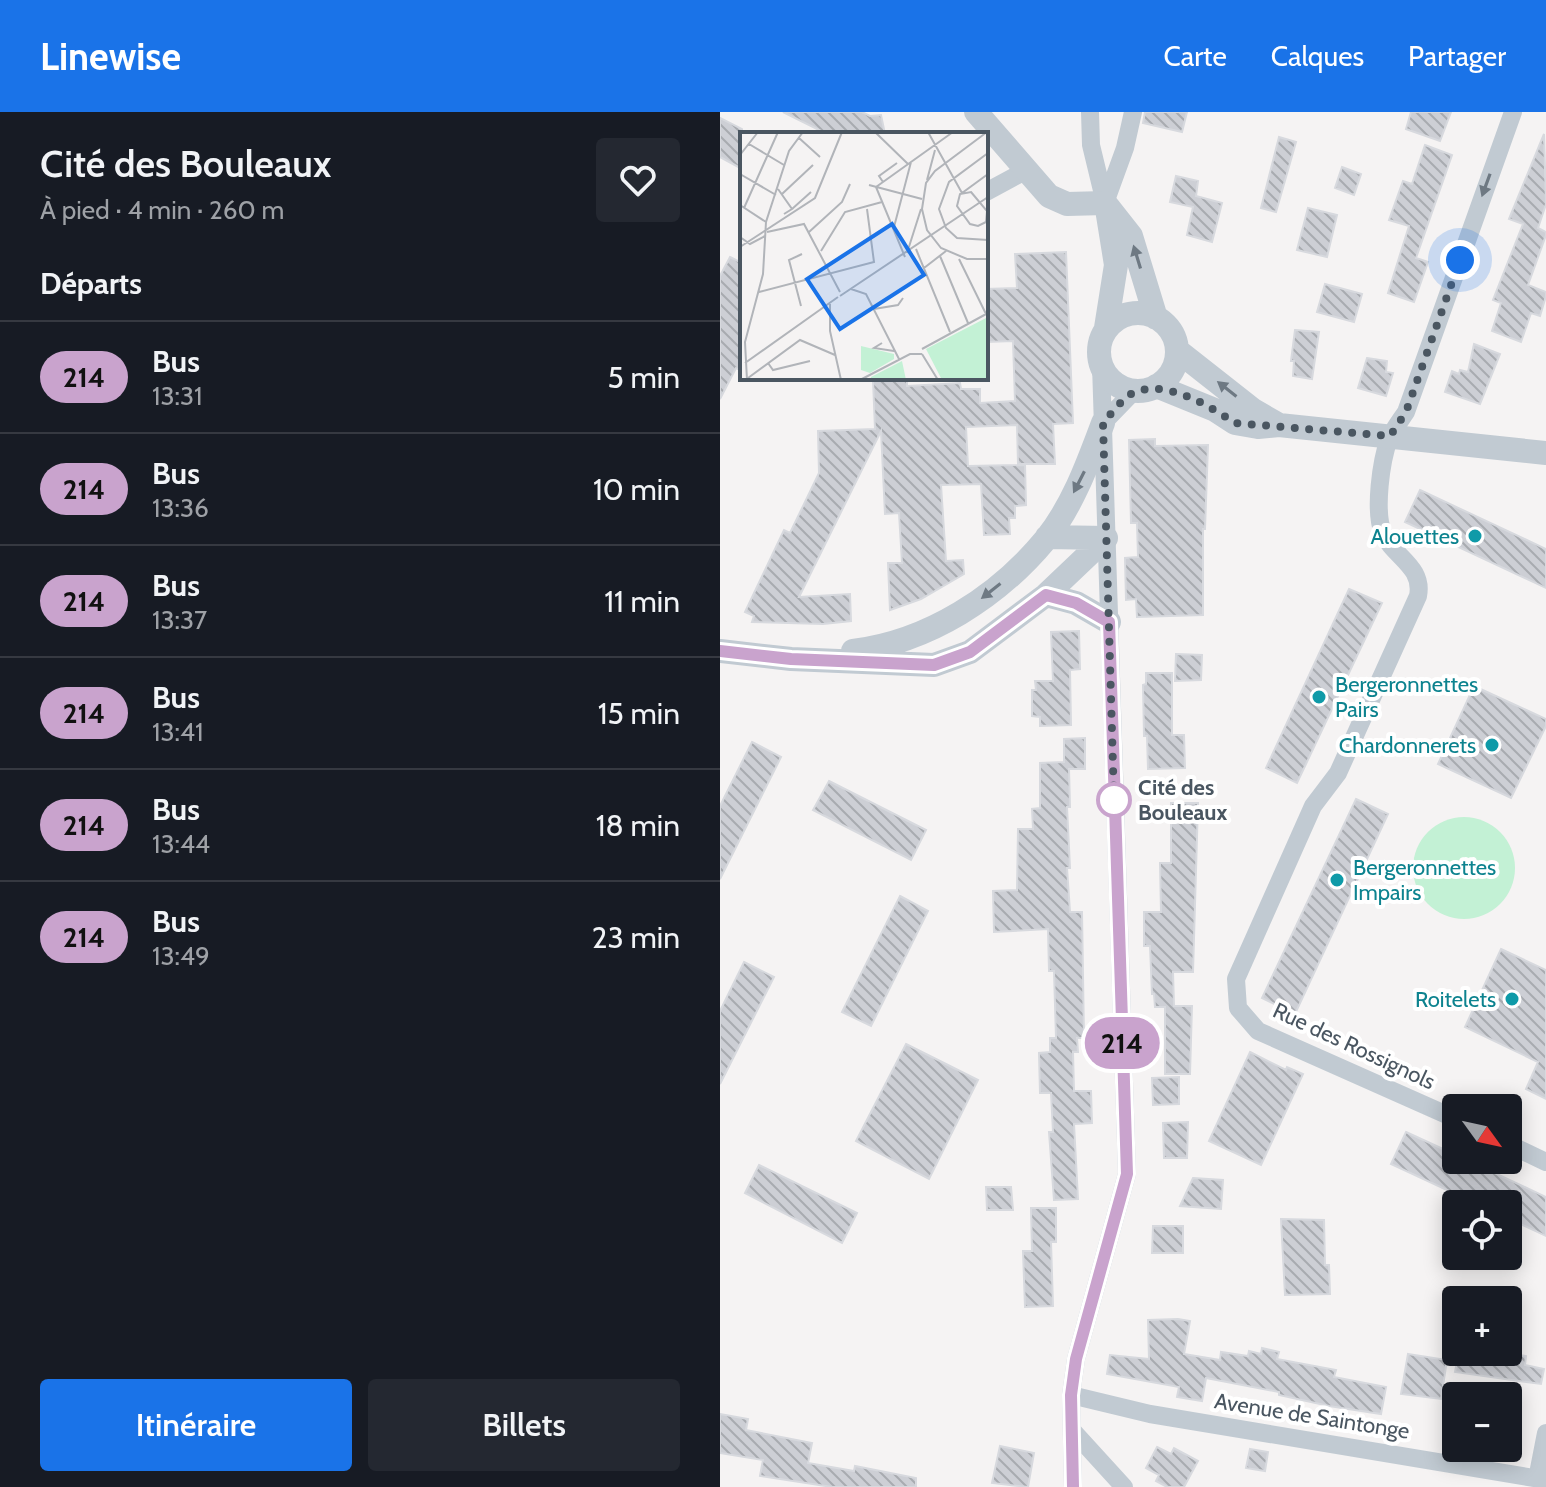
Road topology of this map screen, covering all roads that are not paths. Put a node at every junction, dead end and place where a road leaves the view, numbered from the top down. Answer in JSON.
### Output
{"nodes":[{"id":1,"x":976,"y":112,"type":"edge"},
{"id":2,"x":1090,"y":112,"type":"edge"},
{"id":3,"x":1133,"y":112,"type":"edge"},
{"id":4,"x":1513,"y":112,"type":"edge"},
{"id":5,"x":1027,"y":170,"type":"junction"},
{"id":6,"x":988,"y":191,"type":"edge"},
{"id":7,"x":1105,"y":203,"type":"junction"},
{"id":8,"x":1156,"y":318,"type":"junction"},
{"id":9,"x":1106,"y":328,"type":"junction"},
{"id":10,"x":1178,"y":351,"type":"junction"},
{"id":11,"x":1101,"y":365,"type":"junction"},
{"id":12,"x":1144,"y":389,"type":"junction"},
{"id":13,"x":1103,"y":423,"type":"junction"},
{"id":14,"x":1279,"y":425,"type":"junction"},
{"id":15,"x":1390,"y":436,"type":"junction"},
{"id":16,"x":1546,"y":453,"type":"edge"},
{"id":17,"x":1047,"y":537,"type":"junction"},
{"id":18,"x":1106,"y":538,"type":"junction"},
{"id":19,"x":1046,"y":595,"type":"junction"},
{"id":20,"x":1109,"y":622,"type":"junction"},
{"id":21,"x":720,"y":651,"type":"edge"},
{"id":22,"x":791,"y":659,"type":"junction"},
{"id":23,"x":1442,"y":1113,"type":"edge"},
{"id":24,"x":1522,"y":1151,"type":"edge"},
{"id":25,"x":1546,"y":1162,"type":"edge"},
{"id":26,"x":1071,"y":1395,"type":"junction"},
{"id":27,"x":1072,"y":1430,"type":"junction"},
{"id":28,"x":1546,"y":1433,"type":"edge"},
{"id":29,"x":1478,"y":1467,"type":"junction"},
{"id":30,"x":1542,"y":1480,"type":"edge"},
{"id":31,"x":1073,"y":1487,"type":"edge"},
{"id":32,"x":1124,"y":1487,"type":"edge"},
{"id":33,"x":1496,"y":1487,"type":"edge"}],
"edges":[{"from":1,"to":5,"type":"street"},
{"from":2,"to":7,"type":"street"},
{"from":3,"to":7,"type":"street"},
{"from":4,"to":15,"type":"street","one_way":true},
{"from":5,"to":6,"type":"street"},
{"from":5,"to":7,"type":"street"},
{"from":8,"to":7,"type":"street","one_way":true},
{"from":7,"to":9,"type":"street"},
{"from":8,"to":9,"type":"street"},
{"from":8,"to":10,"type":"street"},
{"from":9,"to":11,"type":"street"},
{"from":10,"to":12,"type":"street"},
{"from":14,"to":10,"type":"street","one_way":true},
{"from":11,"to":12,"type":"street"},
{"from":11,"to":13,"type":"street"},
{"from":12,"to":13,"type":"street"},
{"from":12,"to":14,"type":"street"},
{"from":13,"to":17,"type":"street","one_way":true},
{"from":13,"to":18,"type":"street"},
{"from":14,"to":15,"type":"street"},
{"from":15,"to":16,"type":"street"},
{"from":15,"to":23,"type":"street","name":"Rue des Rossignols"},
{"from":17,"to":18,"type":"street"},
{"from":17,"to":22,"type":"street","one_way":true},
{"from":18,"to":19,"type":"street"},
{"from":18,"to":20,"type":"street"},
{"from":19,"to":20,"type":"street"},
{"from":19,"to":22,"type":"street"},
{"from":20,"to":26,"type":"street"},
{"from":21,"to":22,"type":"street"},
{"from":24,"to":25,"type":"street"},
{"from":26,"to":27,"type":"street"},
{"from":26,"to":29,"type":"street","name":"Avenue de Saintonge"},
{"from":27,"to":31,"type":"street"},
{"from":27,"to":32,"type":"street"},
{"from":28,"to":30,"type":"street"},
{"from":29,"to":30,"type":"street","name":"Avenue de Saintonge"},
{"from":29,"to":33,"type":"street"}]}
